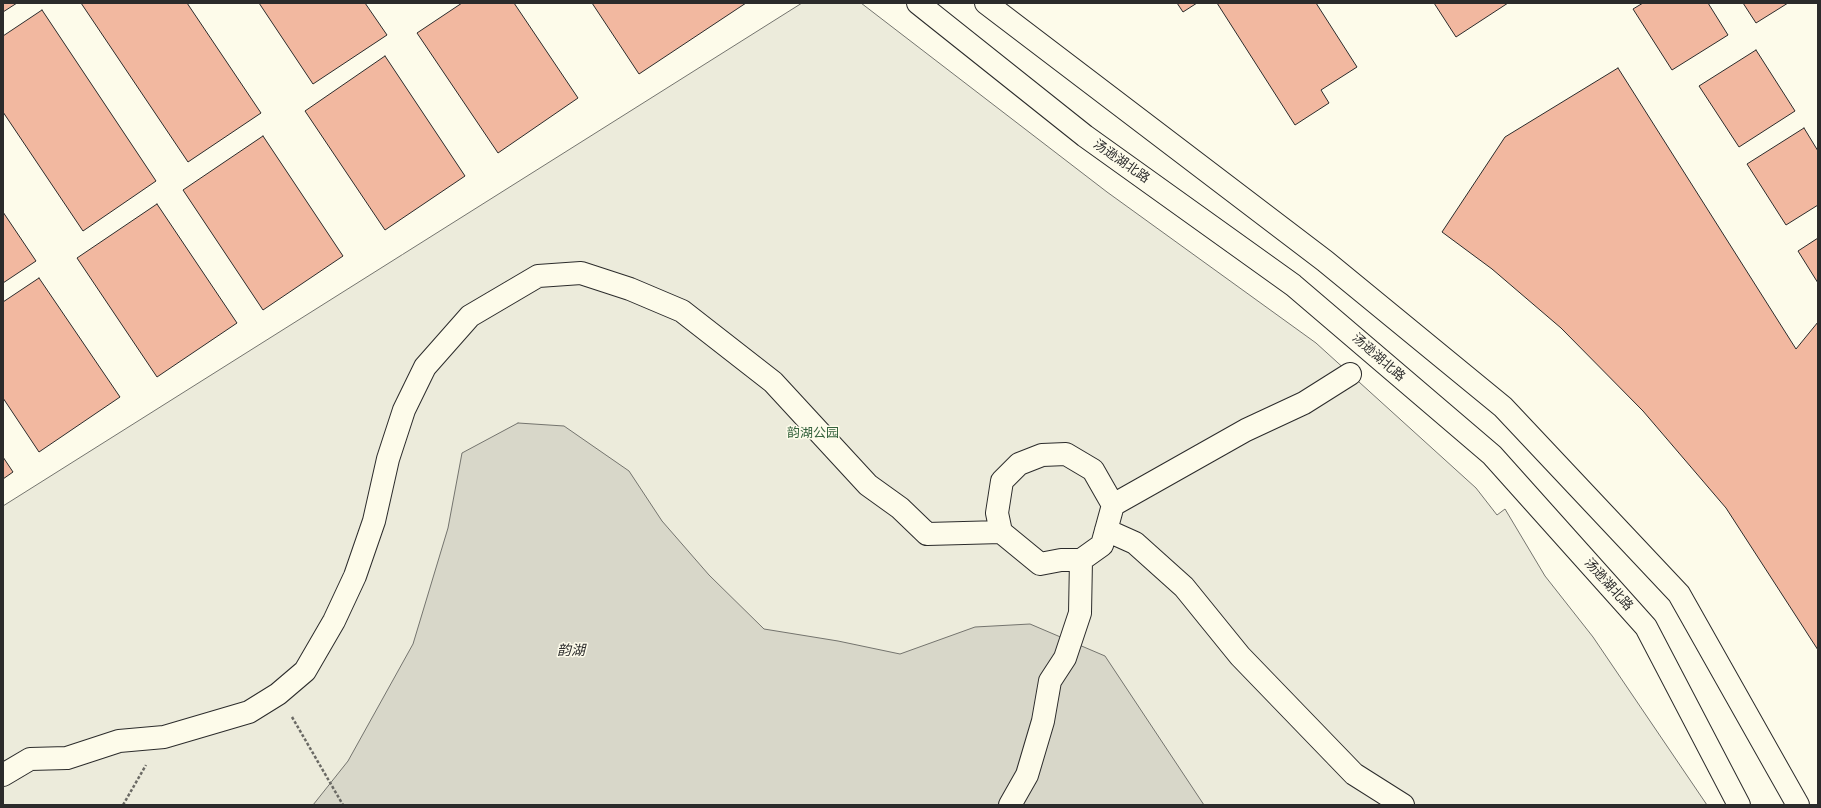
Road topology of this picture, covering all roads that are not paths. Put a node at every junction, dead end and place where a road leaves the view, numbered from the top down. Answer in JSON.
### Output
{"nodes":[{"id":1,"x":918,"y":3,"type":"edge"},
{"id":2,"x":986,"y":3,"type":"edge"},
{"id":3,"x":1350,"y":374,"type":"dead end"},
{"id":4,"x":1113,"y":505,"type":"junction"},
{"id":5,"x":1106,"y":530,"type":"junction"},
{"id":6,"x":1001,"y":532,"type":"junction"},
{"id":7,"x":1081,"y":560,"type":"junction"},
{"id":8,"x":3,"y":774,"type":"edge"},
{"id":9,"x":1010,"y":805,"type":"edge"},
{"id":10,"x":1403,"y":805,"type":"edge"},
{"id":11,"x":1739,"y":805,"type":"edge"},
{"id":12,"x":1798,"y":805,"type":"edge"}],
"edges":[{"from":1,"to":11,"type":"street","name":"汤逊湖北路"},
{"from":2,"to":12,"type":"street"},
{"from":3,"to":4,"type":"street"},
{"from":4,"to":5,"type":"street"},
{"from":4,"to":6,"type":"street"},
{"from":5,"to":7,"type":"street"},
{"from":5,"to":10,"type":"street"},
{"from":6,"to":7,"type":"street"},
{"from":6,"to":8,"type":"street"},
{"from":7,"to":9,"type":"street"}]}
